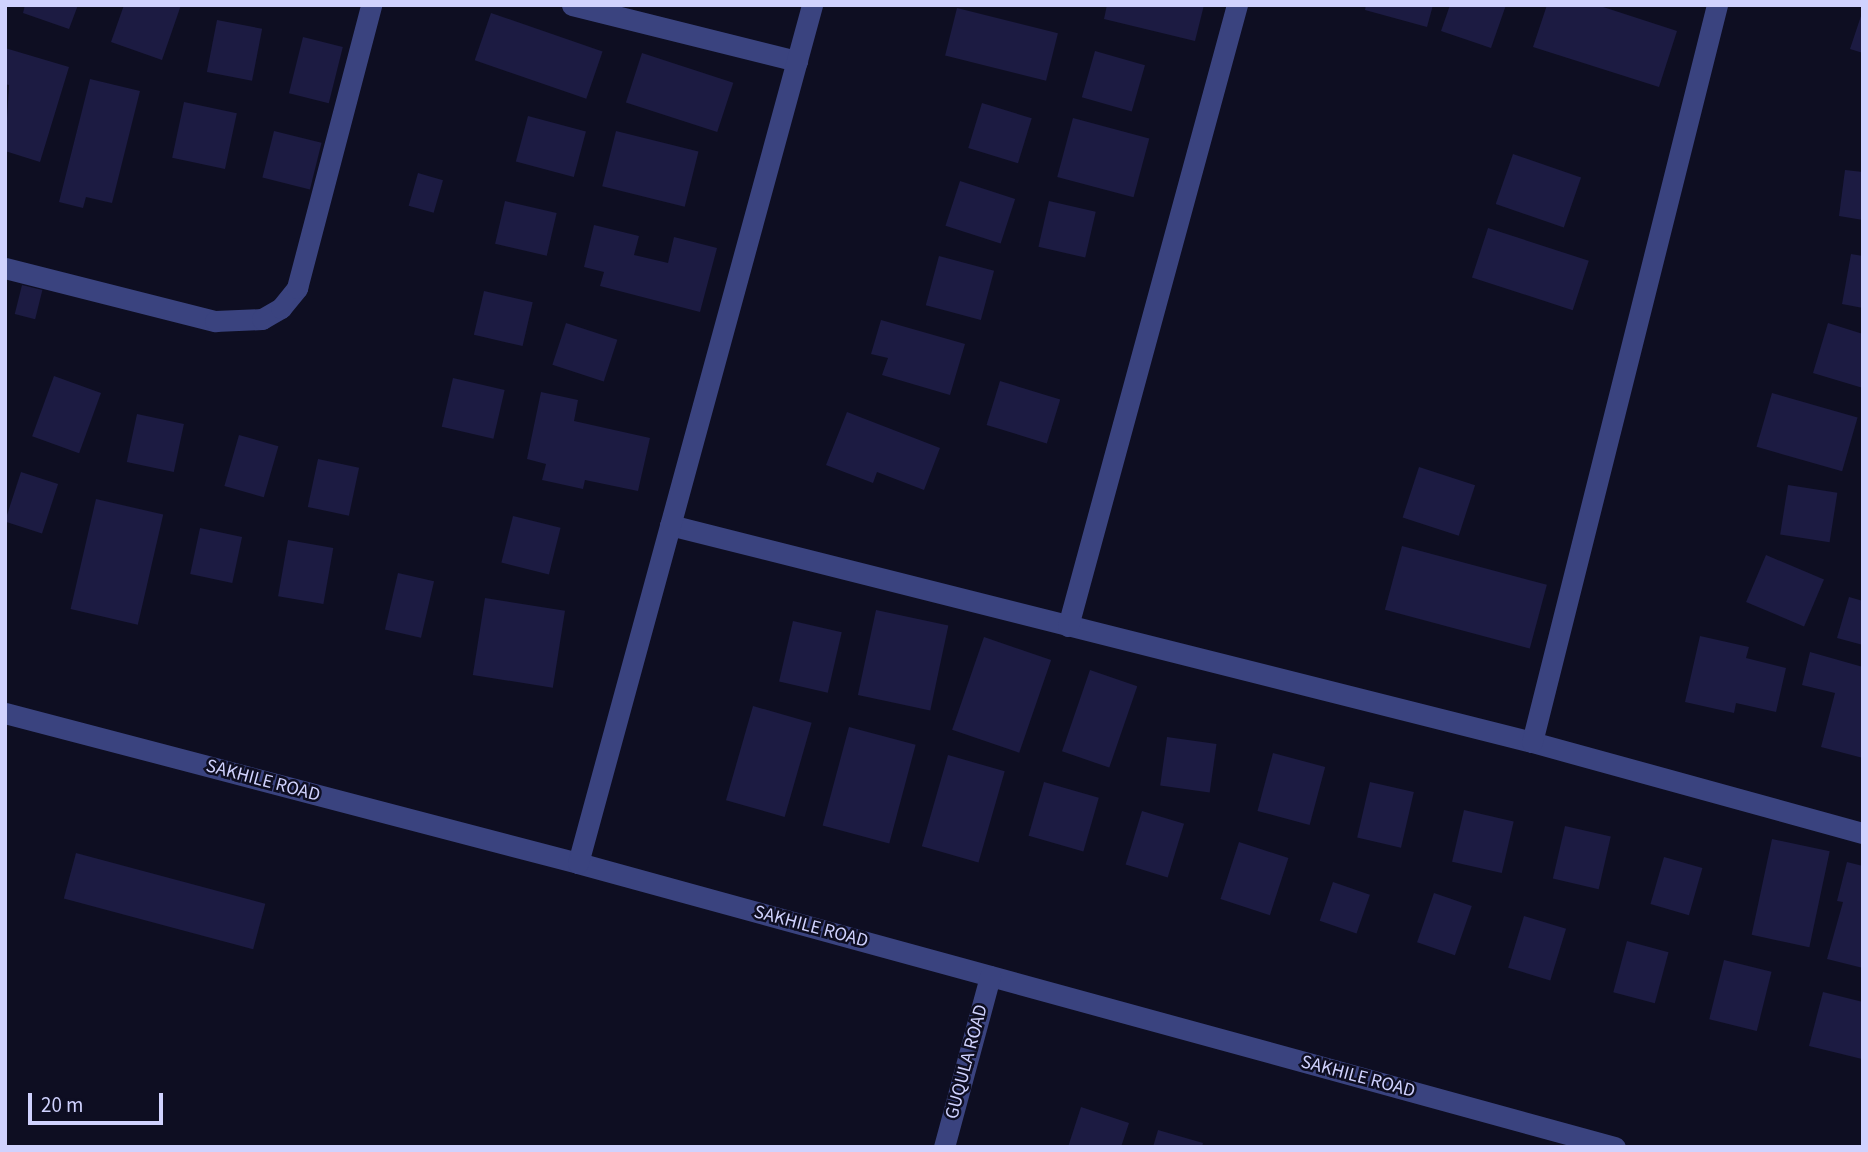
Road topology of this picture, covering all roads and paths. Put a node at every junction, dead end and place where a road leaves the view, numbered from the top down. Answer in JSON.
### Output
{"nodes":[{"id":1,"x":371,"y":5,"type":"edge"},
{"id":2,"x":572,"y":5,"type":"edge"},
{"id":3,"x":812,"y":5,"type":"edge"},
{"id":4,"x":1237,"y":5,"type":"edge"},
{"id":5,"x":1717,"y":5,"type":"edge"},
{"id":6,"x":797,"y":61,"type":"junction"},
{"id":7,"x":5,"y":268,"type":"edge"},
{"id":8,"x":670,"y":525,"type":"junction"},
{"id":9,"x":1068,"y":626,"type":"junction"},
{"id":10,"x":5,"y":713,"type":"edge"},
{"id":11,"x":1532,"y":742,"type":"junction"},
{"id":12,"x":1863,"y":833,"type":"edge"},
{"id":13,"x":578,"y":863,"type":"junction"},
{"id":14,"x":990,"y":976,"type":"junction"},
{"id":15,"x":944,"y":1147,"type":"edge"},
{"id":16,"x":1615,"y":1147,"type":"edge"}],
"edges":[{"from":1,"to":7,"type":"street"},
{"from":2,"to":6,"type":"street"},
{"from":3,"to":6,"type":"street"},
{"from":4,"to":9,"type":"street"},
{"from":5,"to":11,"type":"street"},
{"from":6,"to":8,"type":"street"},
{"from":8,"to":9,"type":"street"},
{"from":8,"to":13,"type":"street"},
{"from":9,"to":11,"type":"street"},
{"from":10,"to":13,"type":"street","name":"SAKHILE ROAD"},
{"from":11,"to":12,"type":"street"},
{"from":13,"to":14,"type":"street","name":"SAKHILE ROAD"},
{"from":14,"to":15,"type":"street","name":"GUQULA ROAD"},
{"from":14,"to":16,"type":"street","name":"SAKHILE ROAD"}]}
